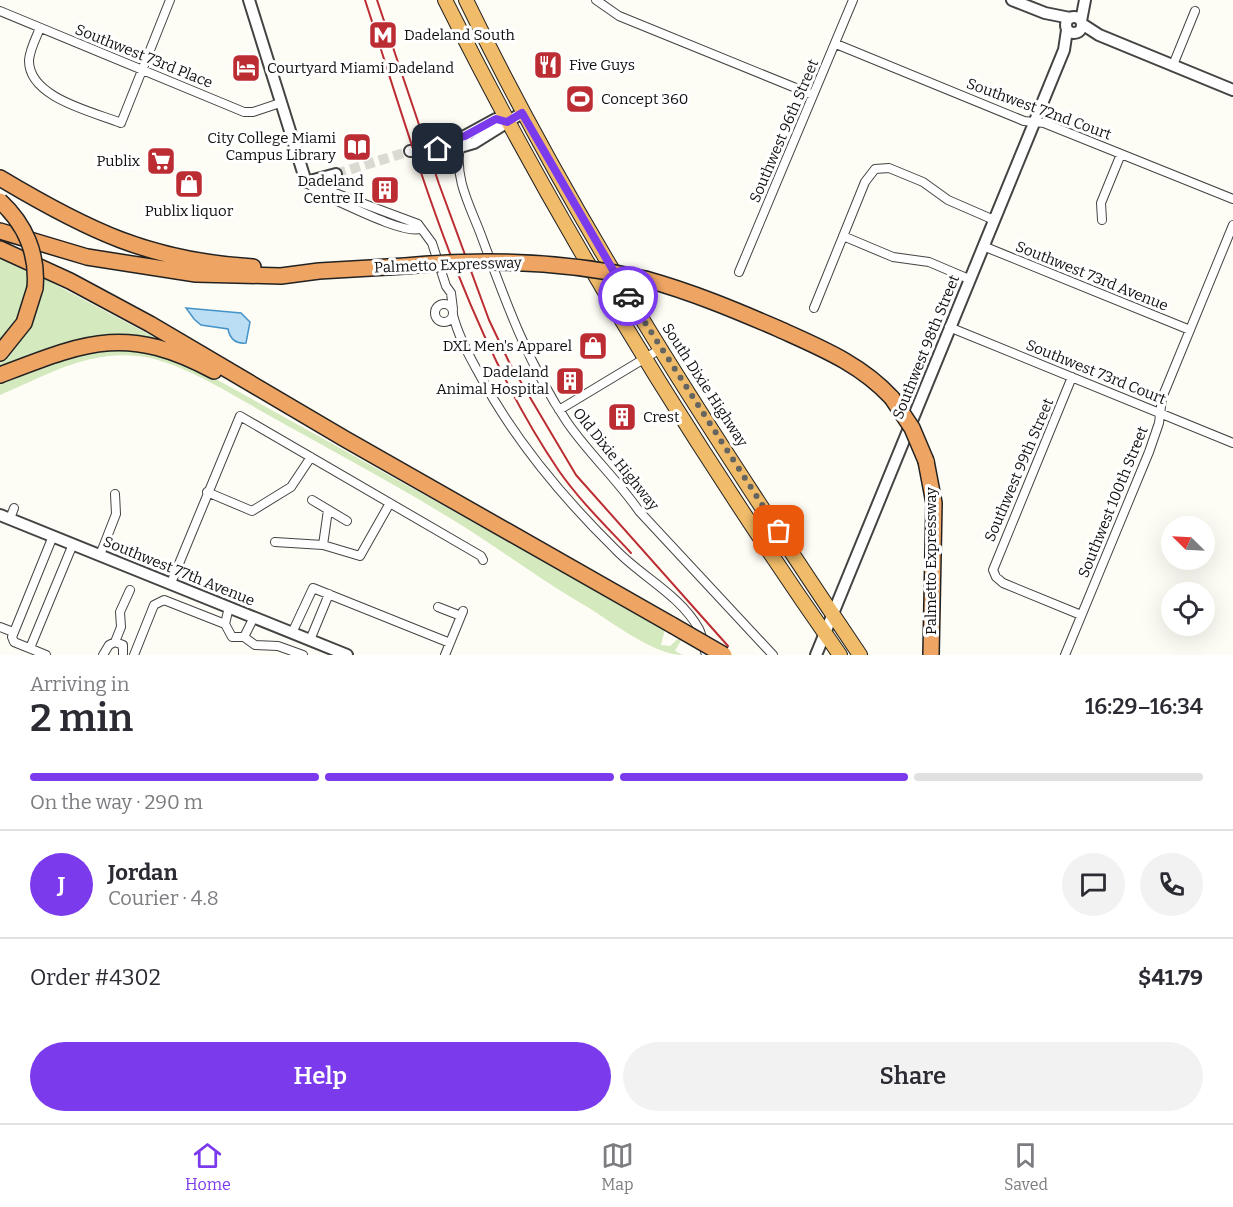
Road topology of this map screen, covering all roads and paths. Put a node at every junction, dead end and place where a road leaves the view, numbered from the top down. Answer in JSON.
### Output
{"nodes":[{"id":1,"x":170,"y":0,"type":"edge"},
{"id":2,"x":249,"y":0,"type":"edge"},
{"id":3,"x":445,"y":0,"type":"edge"},
{"id":4,"x":465,"y":0,"type":"edge"},
{"id":5,"x":596,"y":0,"type":"edge"},
{"id":6,"x":1012,"y":0,"type":"edge"},
{"id":7,"x":1084,"y":0,"type":"edge"},
{"id":8,"x":850,"y":1,"type":"edge"},
{"id":9,"x":0,"y":11,"type":"edge"},
{"id":10,"x":1195,"y":12,"type":"dead end"},
{"id":11,"x":1074,"y":25,"type":"junction"},
{"id":12,"x":40,"y":28,"type":"junction"},
{"id":13,"x":836,"y":44,"type":"junction"},
{"id":14,"x":1173,"y":65,"type":"junction"},
{"id":15,"x":142,"y":70,"type":"junction"},
{"id":16,"x":1233,"y":90,"type":"edge"},
{"id":17,"x":813,"y":95,"type":"junction"},
{"id":18,"x":280,"y":103,"type":"junction"},
{"id":19,"x":522,"y":113,"type":"junction"},
{"id":20,"x":507,"y":122,"type":"junction"},
{"id":21,"x":1034,"y":122,"type":"junction"},
{"id":22,"x":460,"y":147,"type":"junction"},
{"id":23,"x":438,"y":149,"type":"junction"},
{"id":24,"x":410,"y":152,"type":"tunnel mouth"},
{"id":25,"x":1121,"y":154,"type":"junction"},
{"id":26,"x":336,"y":174,"type":"tunnel mouth"},
{"id":27,"x":0,"y":178,"type":"edge"},
{"id":28,"x":306,"y":182,"type":"junction"},
{"id":29,"x":1233,"y":199,"type":"edge"},
{"id":30,"x":0,"y":201,"type":"edge"},
{"id":31,"x":994,"y":220,"type":"junction"},
{"id":32,"x":1102,"y":220,"type":"dead end"},
{"id":33,"x":1233,"y":225,"type":"edge"},
{"id":34,"x":568,"y":230,"type":"junction"},
{"id":35,"x":0,"y":231,"type":"edge"},
{"id":36,"x":843,"y":236,"type":"junction"},
{"id":37,"x":983,"y":246,"type":"junction"},
{"id":38,"x":598,"y":248,"type":"junction"},
{"id":39,"x":0,"y":249,"type":"edge"},
{"id":40,"x":319,"y":271,"type":"junction"},
{"id":41,"x":739,"y":272,"type":"dead end"},
{"id":42,"x":969,"y":279,"type":"junction"},
{"id":43,"x":446,"y":286,"type":"junction"},
{"id":44,"x":440,"y":304,"type":"junction"},
{"id":45,"x":814,"y":308,"type":"dead end"},
{"id":46,"x":453,"y":312,"type":"junction"},
{"id":47,"x":443,"y":322,"type":"junction"},
{"id":48,"x":950,"y":327,"type":"junction"},
{"id":49,"x":1190,"y":330,"type":"junction"},
{"id":50,"x":457,"y":331,"type":"junction"},
{"id":51,"x":662,"y":348,"type":"junction"},
{"id":52,"x":0,"y":353,"type":"edge"},
{"id":53,"x":645,"y":358,"type":"junction"},
{"id":54,"x":0,"y":375,"type":"edge"},
{"id":55,"x":1072,"y":377,"type":"junction"},
{"id":56,"x":560,"y":410,"type":"junction"},
{"id":57,"x":1160,"y":413,"type":"junction"},
{"id":58,"x":345,"y":439,"type":"junction"},
{"id":59,"x":1233,"y":443,"type":"edge"},
{"id":60,"x":311,"y":457,"type":"junction"},
{"id":61,"x":739,"y":469,"type":"junction"},
{"id":62,"x":722,"y":479,"type":"junction"},
{"id":63,"x":207,"y":492,"type":"junction"},
{"id":64,"x":115,"y":494,"type":"dead end"},
{"id":65,"x":312,"y":500,"type":"dead end"},
{"id":66,"x":390,"y":503,"type":"junction"},
{"id":67,"x":14,"y":508,"type":"dead end"},
{"id":68,"x":328,"y":510,"type":"junction"},
{"id":69,"x":5,"y":517,"type":"edge"},
{"id":70,"x":346,"y":521,"type":"dead end"},
{"id":71,"x":53,"y":536,"type":"junction"},
{"id":72,"x":275,"y":542,"type":"dead end"},
{"id":73,"x":73,"y":544,"type":"junction"},
{"id":74,"x":324,"y":545,"type":"junction"},
{"id":75,"x":100,"y":555,"type":"junction"},
{"id":76,"x":483,"y":560,"type":"dead end"},
{"id":77,"x":171,"y":584,"type":"junction"},
{"id":78,"x":130,"y":590,"type":"dead end"},
{"id":79,"x":329,"y":594,"type":"junction"},
{"id":80,"x":229,"y":607,"type":"junction"},
{"id":81,"x":438,"y":607,"type":"dead end"},
{"id":82,"x":833,"y":615,"type":"junction"},
{"id":83,"x":1081,"y":615,"type":"junction"},
{"id":84,"x":254,"y":617,"type":"junction"},
{"id":85,"x":225,"y":624,"type":"junction"},
{"id":86,"x":0,"y":627,"type":"edge"},
{"id":87,"x":14,"y":632,"type":"junction"},
{"id":88,"x":292,"y":633,"type":"junction"},
{"id":89,"x":825,"y":634,"type":"junction"},
{"id":90,"x":244,"y":637,"type":"junction"},
{"id":91,"x":310,"y":640,"type":"junction"},
{"id":92,"x":115,"y":642,"type":"junction"},
{"id":93,"x":450,"y":643,"type":"junction"},
{"id":94,"x":30,"y":648,"type":"junction"},
{"id":95,"x":46,"y":655,"type":"edge"},
{"id":96,"x":103,"y":655,"type":"edge"},
{"id":97,"x":123,"y":655,"type":"edge"},
{"id":98,"x":134,"y":655,"type":"edge"},
{"id":99,"x":303,"y":655,"type":"edge"},
{"id":100,"x":347,"y":655,"type":"edge"},
{"id":101,"x":445,"y":655,"type":"edge"},
{"id":102,"x":706,"y":655,"type":"edge"},
{"id":103,"x":724,"y":655,"type":"edge"},
{"id":104,"x":773,"y":655,"type":"edge"},
{"id":105,"x":816,"y":655,"type":"edge"},
{"id":106,"x":840,"y":655,"type":"edge"},
{"id":107,"x":860,"y":655,"type":"edge"},
{"id":108,"x":931,"y":655,"type":"edge"},
{"id":109,"x":1065,"y":655,"type":"edge"}],
"edges":[{"from":1,"to":15,"type":"street"},
{"from":2,"to":18,"type":"street"},
{"from":3,"to":20,"type":"highway"},
{"from":4,"to":19,"type":"highway","name":"South Dixie Highway"},
{"from":5,"to":17,"type":"street"},
{"from":6,"to":11,"type":"street"},
{"from":7,"to":11,"type":"street","name":"Southwest 98th Street"},
{"from":8,"to":13,"type":"street","name":"Southwest 96th Street"},
{"from":9,"to":12,"type":"street","name":"Southwest 73rd Place"},
{"from":10,"to":14,"type":"street"},
{"from":11,"to":14,"type":"street"},
{"from":11,"to":21,"type":"street","name":"Southwest 98th Street"},
{"from":12,"to":15,"type":"street","name":"Southwest 73rd Place"},
{"from":12,"to":15,"type":"street"},
{"from":13,"to":17,"type":"street","name":"Southwest 96th Street"},
{"from":13,"to":21,"type":"street","name":"Southwest 72nd Court"},
{"from":14,"to":16,"type":"street"},
{"from":15,"to":18,"type":"street","name":"Southwest 73rd Place"},
{"from":17,"to":41,"type":"street","name":"Southwest 96th Street"},
{"from":18,"to":28,"type":"street"},
{"from":19,"to":20,"type":"street"},
{"from":19,"to":38,"type":"highway","name":"South Dixie Highway"},
{"from":20,"to":22,"type":"street"},
{"from":20,"to":23,"type":"street"},
{"from":20,"to":34,"type":"highway"},
{"from":21,"to":25,"type":"street","name":"Southwest 72nd Court"},
{"from":21,"to":31,"type":"street","name":"Southwest 98th Street"},
{"from":22,"to":23,"type":"street"},
{"from":22,"to":56,"type":"street","name":"Old Dixie Highway"},
{"from":23,"to":24,"type":"street"},
{"from":25,"to":29,"type":"street","name":"Southwest 72nd Court"},
{"from":25,"to":32,"type":"street"},
{"from":26,"to":28,"type":"street"},
{"from":27,"to":40,"type":"highway"},
{"from":28,"to":43,"type":"street"},
{"from":30,"to":52,"type":"highway","bridge":true},
{"from":31,"to":36,"type":"street"},
{"from":31,"to":37,"type":"street","name":"Southwest 98th Street"},
{"from":33,"to":49,"type":"street","name":"Southwest 100th Street"},
{"from":34,"to":38,"type":"highway"},
{"from":34,"to":53,"type":"highway"},
{"from":35,"to":40,"type":"highway","name":"Palmetto Expressway"},
{"from":36,"to":42,"type":"street"},
{"from":36,"to":45,"type":"street"},
{"from":37,"to":42,"type":"street","name":"Southwest 98th Street"},
{"from":37,"to":49,"type":"street","name":"Southwest 73rd Avenue"},
{"from":38,"to":51,"type":"highway","name":"South Dixie Highway"},
{"from":39,"to":58,"type":"highway"},
{"from":40,"to":108,"type":"highway","name":"Palmetto Expressway","bridge":true},
{"from":42,"to":48,"type":"street","name":"Southwest 98th Street"},
{"from":43,"to":44,"type":"street"},
{"from":43,"to":46,"type":"street"},
{"from":44,"to":46,"type":"street"},
{"from":44,"to":47,"type":"street"},
{"from":46,"to":47,"type":"street"},
{"from":46,"to":50,"type":"street"},
{"from":47,"to":50,"type":"street"},
{"from":48,"to":55,"type":"street","name":"Southwest 73rd Court"},
{"from":48,"to":82,"type":"street","name":"Southwest 98th Street"},
{"from":49,"to":57,"type":"street","name":"Southwest 100th Street"},
{"from":50,"to":102,"type":"street"},
{"from":51,"to":53,"type":"street"},
{"from":51,"to":61,"type":"highway","name":"South Dixie Highway"},
{"from":53,"to":56,"type":"street"},
{"from":53,"to":62,"type":"highway"},
{"from":54,"to":58,"type":"highway"},
{"from":55,"to":57,"type":"street","name":"Southwest 73rd Court"},
{"from":55,"to":83,"type":"street","name":"Southwest 99th Street"},
{"from":56,"to":104,"type":"street","name":"Old Dixie Highway"},
{"from":57,"to":59,"type":"street","name":"Southwest 73rd Court"},
{"from":57,"to":83,"type":"street","name":"Southwest 100th Street"},
{"from":58,"to":103,"type":"highway","bridge":true},
{"from":60,"to":63,"type":"street"},
{"from":60,"to":63,"type":"street"},
{"from":60,"to":66,"type":"street"},
{"from":61,"to":62,"type":"highway"},
{"from":61,"to":82,"type":"highway","name":"South Dixie Highway"},
{"from":62,"to":89,"type":"highway"},
{"from":63,"to":77,"type":"street"},
{"from":64,"to":75,"type":"street"},
{"from":65,"to":68,"type":"street"},
{"from":66,"to":74,"type":"street"},
{"from":66,"to":76,"type":"street"},
{"from":67,"to":69,"type":"street"},
{"from":68,"to":70,"type":"street"},
{"from":68,"to":74,"type":"street"},
{"from":69,"to":71,"type":"street","name":"Southwest 77th Avenue"},
{"from":71,"to":73,"type":"street","name":"Southwest 77th Avenue"},
{"from":71,"to":87,"type":"street"},
{"from":72,"to":74,"type":"street"},
{"from":73,"to":75,"type":"street","name":"Southwest 77th Avenue"},
{"from":73,"to":94,"type":"street"},
{"from":75,"to":77,"type":"street","name":"Southwest 77th Avenue"},
{"from":77,"to":80,"type":"street","name":"Southwest 77th Avenue"},
{"from":78,"to":92,"type":"street"},
{"from":79,"to":88,"type":"street"},
{"from":79,"to":91,"type":"street"},
{"from":79,"to":93,"type":"street"},
{"from":80,"to":84,"type":"street","name":"Southwest 77th Avenue"},
{"from":80,"to":85,"type":"street"},
{"from":81,"to":93,"type":"street"},
{"from":82,"to":89,"type":"street","name":"Southwest 98th Street"},
{"from":82,"to":107,"type":"highway","name":"South Dixie Highway"},
{"from":83,"to":109,"type":"street","name":"Southwest 100th Street"},
{"from":84,"to":88,"type":"street","name":"Southwest 77th Avenue"},
{"from":84,"to":90,"type":"street"},
{"from":85,"to":90,"type":"street"},
{"from":85,"to":98,"type":"street"},
{"from":86,"to":87,"type":"street"},
{"from":87,"to":94,"type":"street"},
{"from":88,"to":91,"type":"street","name":"Southwest 77th Avenue"},
{"from":89,"to":105,"type":"street","name":"Southwest 98th Street"},
{"from":89,"to":106,"type":"highway"},
{"from":90,"to":99,"type":"street"},
{"from":91,"to":100,"type":"street","name":"Southwest 77th Avenue"},
{"from":92,"to":96,"type":"street"},
{"from":92,"to":97,"type":"street"},
{"from":93,"to":101,"type":"street"},
{"from":94,"to":95,"type":"street"}]}
